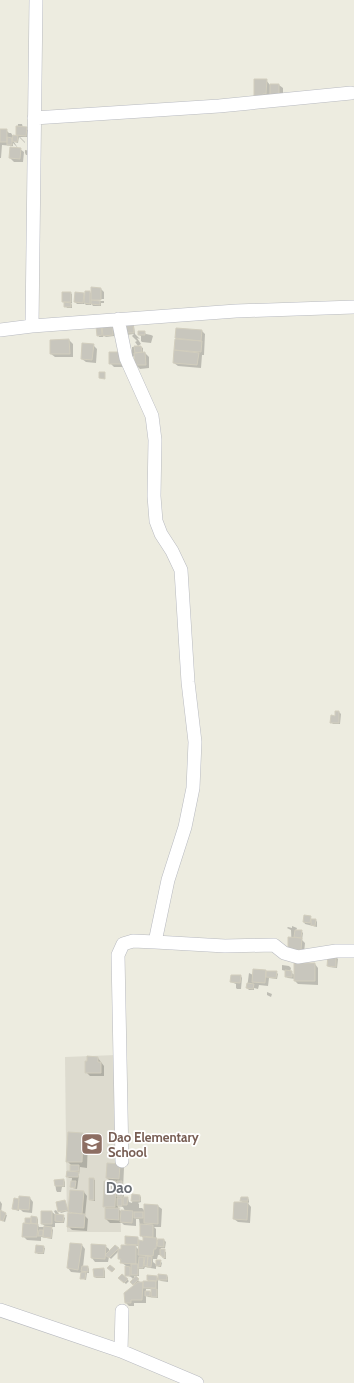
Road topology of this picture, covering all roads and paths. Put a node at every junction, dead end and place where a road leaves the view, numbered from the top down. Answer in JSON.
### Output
{"nodes":[{"id":1,"x":36,"y":0,"type":"edge"},
{"id":2,"x":351,"y":93,"type":"dead end"},
{"id":3,"x":34,"y":118,"type":"junction"},
{"id":4,"x":354,"y":307,"type":"edge"},
{"id":5,"x":118,"y":319,"type":"junction"},
{"id":6,"x":32,"y":326,"type":"junction"},
{"id":7,"x":0,"y":330,"type":"edge"},
{"id":8,"x":155,"y":942,"type":"junction"},
{"id":9,"x":354,"y":951,"type":"edge"},
{"id":10,"x":122,"y":1161,"type":"dead end"},
{"id":11,"x":0,"y":1310,"type":"edge"},
{"id":12,"x":122,"y":1311,"type":"dead end"},
{"id":13,"x":120,"y":1351,"type":"junction"},
{"id":14,"x":197,"y":1383,"type":"edge"}],
"edges":[{"from":1,"to":3,"type":"street"},
{"from":2,"to":3,"type":"street"},
{"from":3,"to":6,"type":"street"},
{"from":4,"to":5,"type":"street"},
{"from":5,"to":6,"type":"street"},
{"from":5,"to":8,"type":"street"},
{"from":6,"to":7,"type":"street"},
{"from":8,"to":9,"type":"street"},
{"from":8,"to":10,"type":"street"},
{"from":11,"to":13,"type":"street"},
{"from":12,"to":13,"type":"street"},
{"from":13,"to":14,"type":"street"}]}
